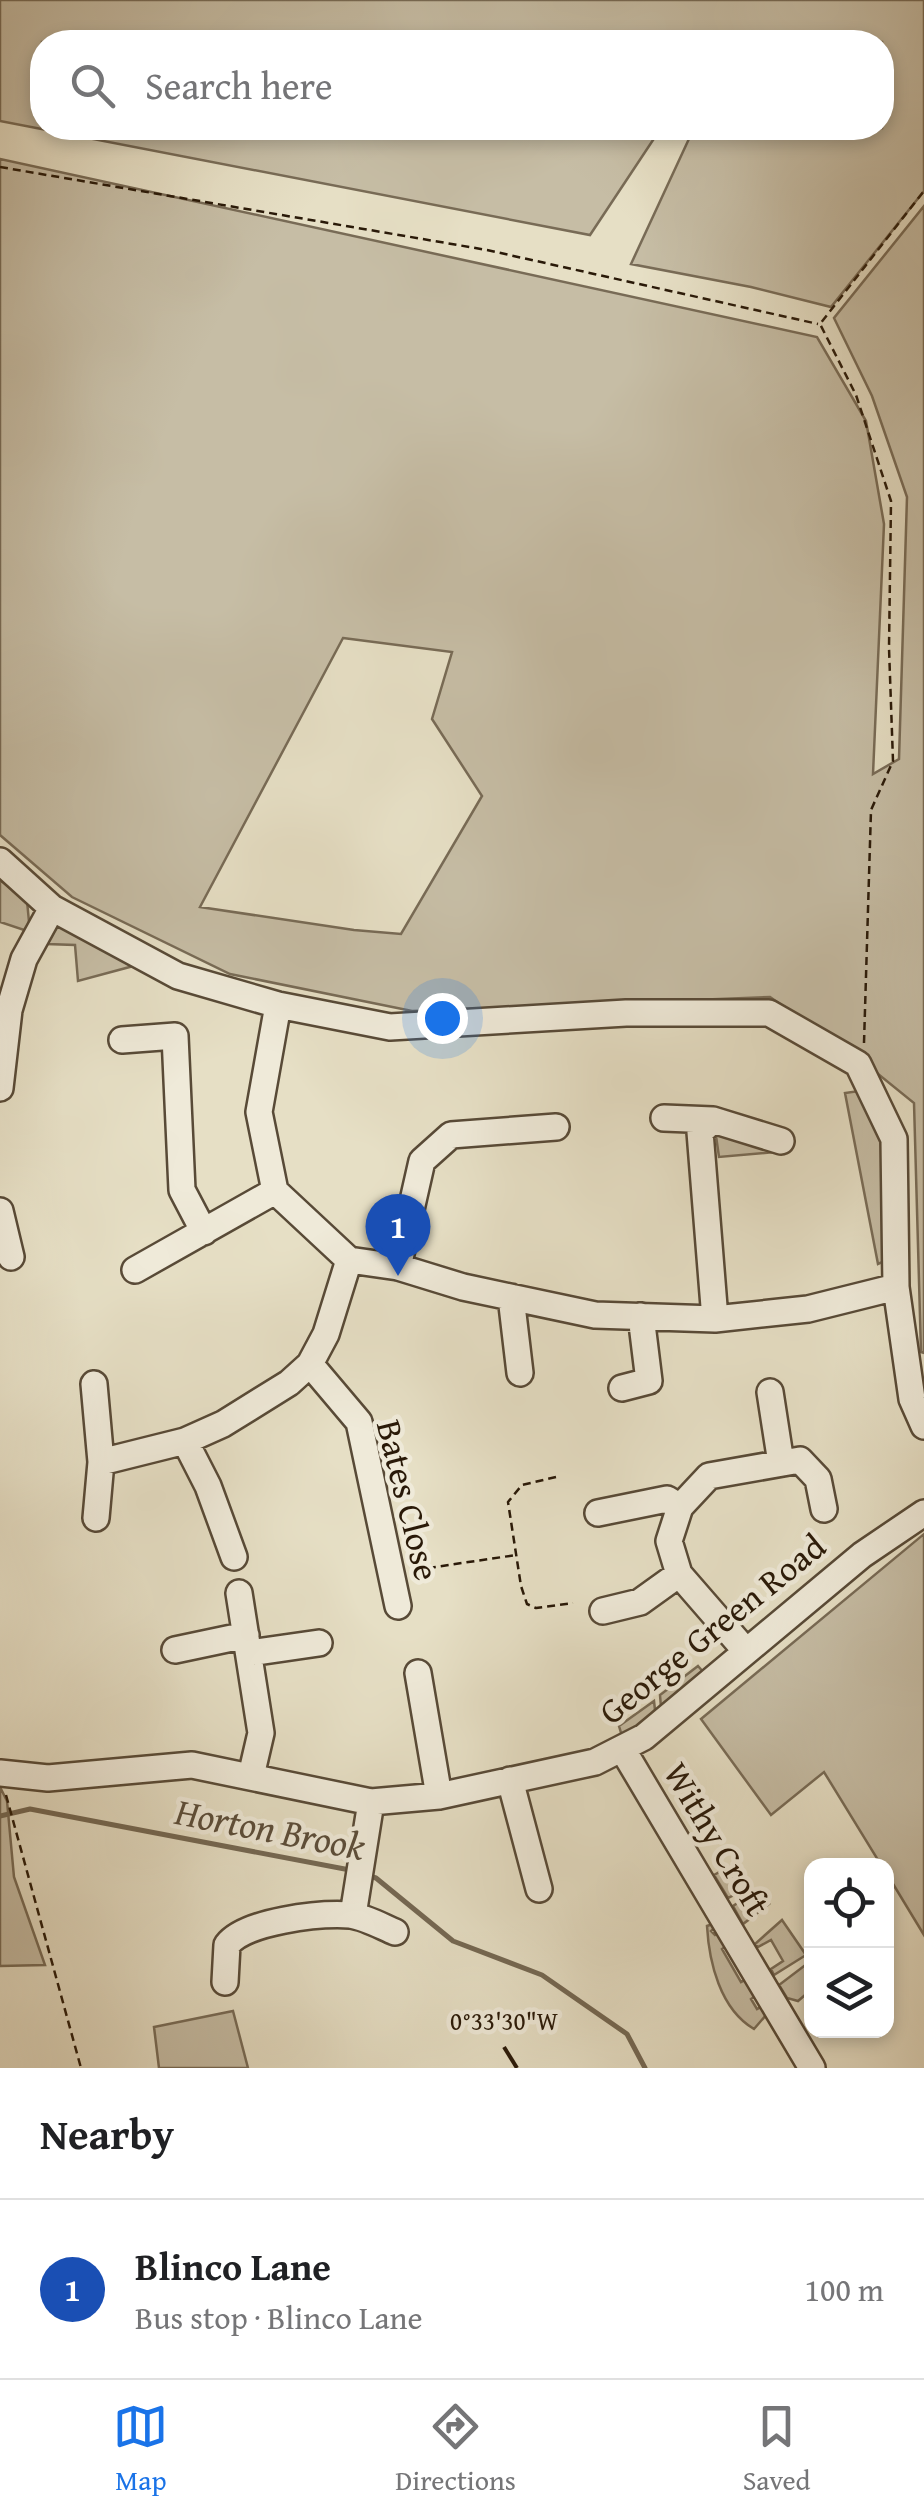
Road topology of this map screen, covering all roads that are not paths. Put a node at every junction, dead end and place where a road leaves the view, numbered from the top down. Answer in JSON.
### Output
{"nodes":[{"id":1,"x":0,"y":862,"type":"edge"},
{"id":2,"x":52,"y":908,"type":"junction"},
{"id":3,"x":278,"y":1004,"type":"junction"},
{"id":4,"x":5,"y":1009,"type":"edge"},
{"id":5,"x":122,"y":1040,"type":"dead end"},
{"id":6,"x":0,"y":1088,"type":"edge"},
{"id":7,"x":664,"y":1118,"type":"dead end"},
{"id":8,"x":714,"y":1120,"type":"junction"},
{"id":9,"x":556,"y":1127,"type":"dead end"},
{"id":10,"x":781,"y":1140,"type":"dead end"},
{"id":11,"x":275,"y":1191,"type":"junction"},
{"id":12,"x":0,"y":1212,"type":"edge"},
{"id":13,"x":204,"y":1232,"type":"junction"},
{"id":14,"x":12,"y":1258,"type":"dead end"},
{"id":15,"x":349,"y":1260,"type":"junction"},
{"id":16,"x":398,"y":1267,"type":"junction"},
{"id":17,"x":134,"y":1270,"type":"dead end"},
{"id":18,"x":896,"y":1288,"type":"junction"},
{"id":19,"x":510,"y":1297,"type":"junction"},
{"id":20,"x":641,"y":1316,"type":"junction"},
{"id":21,"x":716,"y":1319,"type":"junction"},
{"id":22,"x":310,"y":1364,"type":"junction"},
{"id":23,"x":520,"y":1373,"type":"dead end"},
{"id":24,"x":94,"y":1384,"type":"dead end"},
{"id":25,"x":622,"y":1388,"type":"dead end"},
{"id":26,"x":770,"y":1392,"type":"dead end"},
{"id":27,"x":924,"y":1426,"type":"edge"},
{"id":28,"x":185,"y":1442,"type":"junction"},
{"id":29,"x":101,"y":1462,"type":"junction"},
{"id":30,"x":781,"y":1463,"type":"junction"},
{"id":31,"x":680,"y":1507,"type":"junction"},
{"id":32,"x":824,"y":1509,"type":"dead end"},
{"id":33,"x":598,"y":1513,"type":"dead end"},
{"id":34,"x":924,"y":1513,"type":"edge"},
{"id":35,"x":96,"y":1518,"type":"dead end"},
{"id":36,"x":234,"y":1557,"type":"dead end"},
{"id":37,"x":679,"y":1574,"type":"junction"},
{"id":38,"x":239,"y":1593,"type":"dead end"},
{"id":39,"x":398,"y":1606,"type":"dead end"},
{"id":40,"x":603,"y":1611,"type":"dead end"},
{"id":41,"x":319,"y":1643,"type":"dead end"},
{"id":42,"x":247,"y":1644,"type":"junction"},
{"id":43,"x":175,"y":1650,"type":"dead end"},
{"id":44,"x":745,"y":1650,"type":"junction"},
{"id":45,"x":418,"y":1673,"type":"dead end"},
{"id":46,"x":623,"y":1750,"type":"junction"},
{"id":47,"x":251,"y":1776,"type":"junction"},
{"id":48,"x":510,"y":1780,"type":"junction"},
{"id":49,"x":2,"y":1782,"type":"edge"},
{"id":50,"x":439,"y":1796,"type":"junction"},
{"id":51,"x":371,"y":1802,"type":"junction"},
{"id":52,"x":539,"y":1889,"type":"dead end"},
{"id":53,"x":353,"y":1916,"type":"junction"},
{"id":54,"x":395,"y":1932,"type":"dead end"},
{"id":55,"x":226,"y":1982,"type":"dead end"},
{"id":56,"x":812,"y":2068,"type":"edge"}],
"edges":[{"from":1,"to":2,"type":"street"},
{"from":2,"to":3,"type":"street"},
{"from":2,"to":4,"type":"street"},
{"from":3,"to":11,"type":"street"},
{"from":3,"to":18,"type":"street"},
{"from":4,"to":6,"type":"street"},
{"from":5,"to":13,"type":"street"},
{"from":7,"to":8,"type":"street"},
{"from":8,"to":10,"type":"street"},
{"from":8,"to":21,"type":"street"},
{"from":9,"to":16,"type":"street"},
{"from":11,"to":13,"type":"street"},
{"from":11,"to":15,"type":"street"},
{"from":12,"to":14,"type":"street"},
{"from":13,"to":17,"type":"street"},
{"from":15,"to":16,"type":"street"},
{"from":15,"to":22,"type":"street"},
{"from":16,"to":19,"type":"street"},
{"from":18,"to":21,"type":"street"},
{"from":18,"to":27,"type":"street"},
{"from":19,"to":20,"type":"street"},
{"from":19,"to":23,"type":"street"},
{"from":20,"to":21,"type":"street"},
{"from":20,"to":25,"type":"street"},
{"from":22,"to":28,"type":"street"},
{"from":22,"to":39,"type":"street","name":"Bates Close"},
{"from":24,"to":29,"type":"street"},
{"from":26,"to":30,"type":"street"},
{"from":28,"to":29,"type":"street"},
{"from":28,"to":36,"type":"street"},
{"from":29,"to":35,"type":"street"},
{"from":30,"to":31,"type":"street"},
{"from":30,"to":32,"type":"street"},
{"from":31,"to":33,"type":"street"},
{"from":31,"to":37,"type":"street"},
{"from":34,"to":44,"type":"street","name":"George Green Road"},
{"from":37,"to":40,"type":"street"},
{"from":37,"to":44,"type":"street"},
{"from":38,"to":42,"type":"street"},
{"from":41,"to":42,"type":"street"},
{"from":42,"to":43,"type":"street"},
{"from":42,"to":47,"type":"street"},
{"from":44,"to":46,"type":"street","name":"George Green Road"},
{"from":45,"to":50,"type":"street"},
{"from":46,"to":48,"type":"street","name":"George Green Road"},
{"from":46,"to":56,"type":"street","name":"Withy Croft"},
{"from":47,"to":49,"type":"street","name":"George Green Road"},
{"from":47,"to":51,"type":"street","name":"George Green Road"},
{"from":48,"to":50,"type":"street","name":"George Green Road"},
{"from":48,"to":52,"type":"street"},
{"from":50,"to":51,"type":"street","name":"George Green Road"},
{"from":51,"to":53,"type":"street"},
{"from":53,"to":54,"type":"street"},
{"from":53,"to":55,"type":"street"}]}
